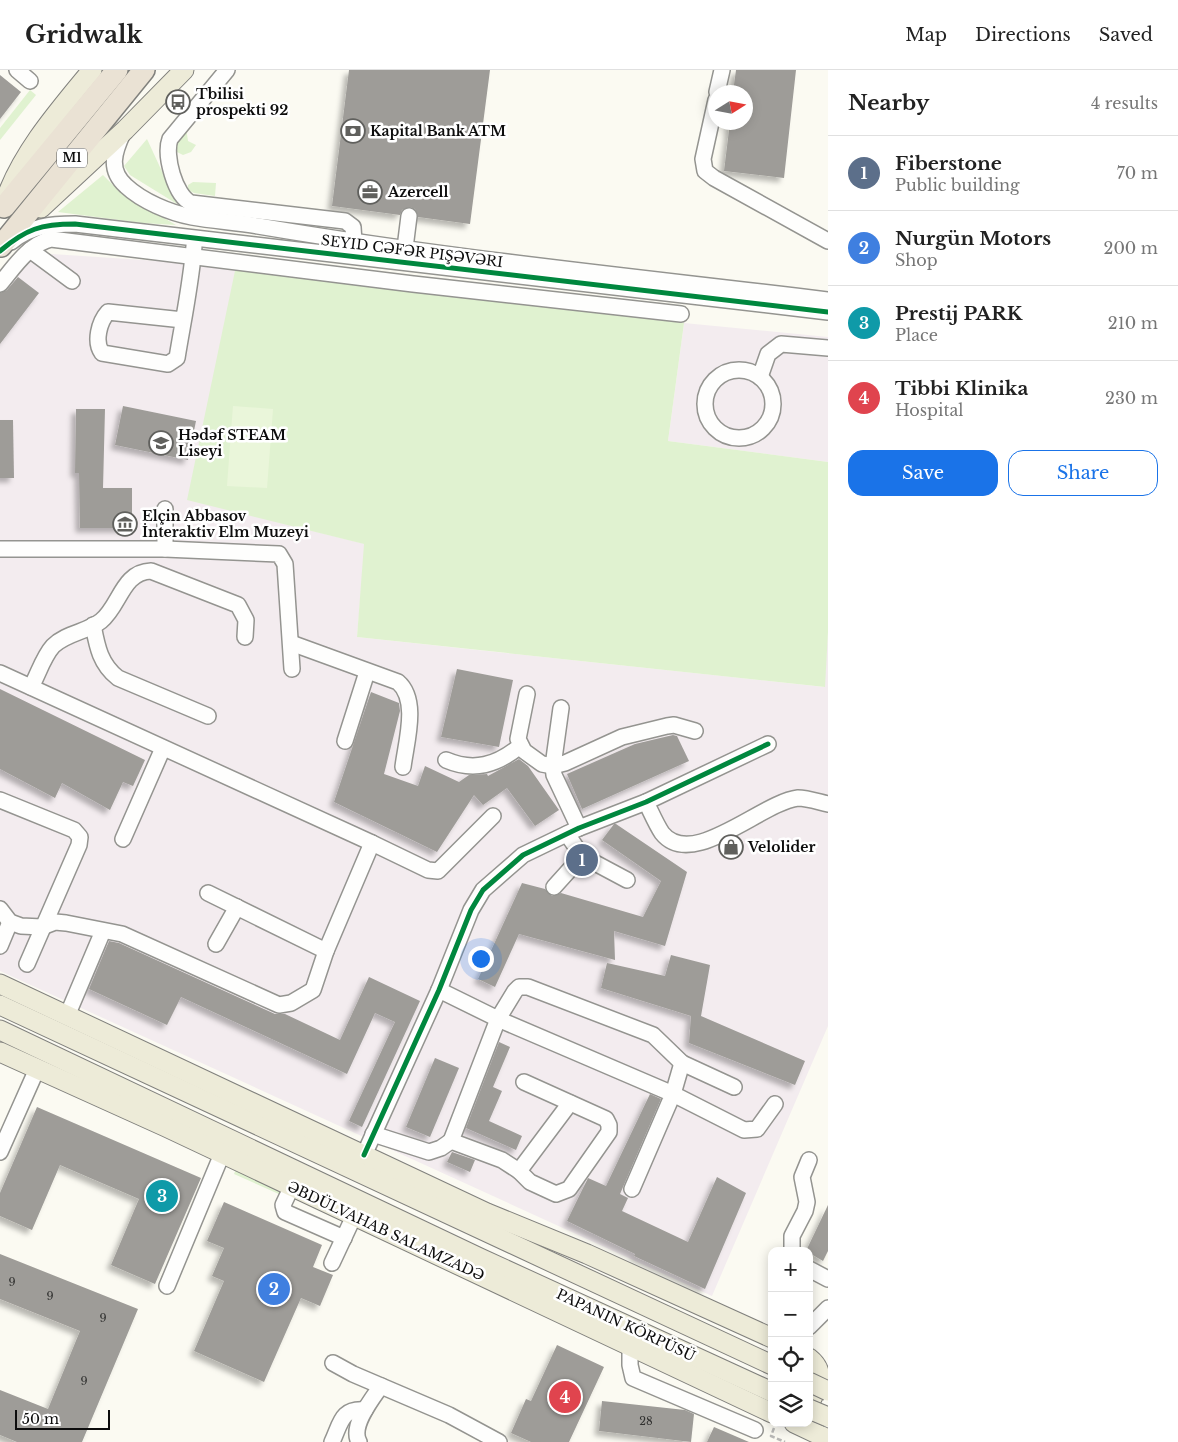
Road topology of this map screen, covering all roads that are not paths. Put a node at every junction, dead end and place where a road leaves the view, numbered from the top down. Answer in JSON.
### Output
{"nodes":[{"id":1,"x":16,"y":70,"type":"edge"},
{"id":2,"x":92,"y":70,"type":"edge"},
{"id":3,"x":117,"y":70,"type":"edge"},
{"id":4,"x":144,"y":70,"type":"edge"},
{"id":5,"x":184,"y":70,"type":"edge"},
{"id":6,"x":227,"y":70,"type":"edge"},
{"id":7,"x":722,"y":70,"type":"edge"},
{"id":8,"x":30,"y":81,"type":"dead end"},
{"id":9,"x":719,"y":85,"type":"edge"},
{"id":10,"x":125,"y":130,"type":"junction"},
{"id":11,"x":709,"y":130,"type":"edge"},
{"id":12,"x":2,"y":209,"type":"edge"},
{"id":13,"x":409,"y":216,"type":"dead end"},
{"id":14,"x":246,"y":224,"type":"junction"},
{"id":15,"x":195,"y":237,"type":"junction"},
{"id":16,"x":828,"y":241,"type":"edge"},
{"id":17,"x":244,"y":242,"type":"junction"},
{"id":18,"x":354,"y":242,"type":"junction"},
{"id":19,"x":0,"y":248,"type":"edge"},
{"id":20,"x":404,"y":248,"type":"junction"},
{"id":21,"x":30,"y":250,"type":"junction"},
{"id":22,"x":193,"y":256,"type":"junction"},
{"id":23,"x":72,"y":281,"type":"dead end"},
{"id":24,"x":0,"y":284,"type":"edge"},
{"id":25,"x":627,"y":288,"type":"junction"},
{"id":26,"x":828,"y":300,"type":"edge"},
{"id":27,"x":625,"y":310,"type":"junction"},
{"id":28,"x":828,"y":312,"type":"edge"},
{"id":29,"x":681,"y":314,"type":"dead end"},
{"id":30,"x":183,"y":320,"type":"junction"},
{"id":31,"x":828,"y":348,"type":"edge"},
{"id":32,"x":760,"y":377,"type":"junction"},
{"id":33,"x":165,"y":509,"type":"dead end"},
{"id":34,"x":0,"y":548,"type":"edge"},
{"id":35,"x":166,"y":549,"type":"junction"},
{"id":36,"x":93,"y":625,"type":"junction"},
{"id":37,"x":245,"y":637,"type":"dead end"},
{"id":38,"x":291,"y":643,"type":"junction"},
{"id":39,"x":292,"y":669,"type":"dead end"},
{"id":40,"x":0,"y":672,"type":"edge"},
{"id":41,"x":367,"y":672,"type":"junction"},
{"id":42,"x":31,"y":688,"type":"junction"},
{"id":43,"x":527,"y":694,"type":"dead end"},
{"id":44,"x":561,"y":708,"type":"dead end"},
{"id":45,"x":208,"y":716,"type":"dead end"},
{"id":46,"x":695,"y":732,"type":"dead end"},
{"id":47,"x":345,"y":741,"type":"dead end"},
{"id":48,"x":768,"y":744,"type":"dead end"},
{"id":49,"x":520,"y":746,"type":"junction"},
{"id":50,"x":163,"y":748,"type":"junction"},
{"id":51,"x":446,"y":760,"type":"dead end"},
{"id":52,"x":553,"y":766,"type":"junction"},
{"id":53,"x":403,"y":767,"type":"dead end"},
{"id":54,"x":0,"y":800,"type":"edge"},
{"id":55,"x":646,"y":802,"type":"junction"},
{"id":56,"x":828,"y":804,"type":"edge"},
{"id":57,"x":492,"y":816,"type":"dead end"},
{"id":58,"x":573,"y":831,"type":"junction"},
{"id":59,"x":123,"y":839,"type":"dead end"},
{"id":60,"x":372,"y":843,"type":"junction"},
{"id":61,"x":582,"y":856,"type":"junction"},
{"id":62,"x":627,"y":880,"type":"dead end"},
{"id":63,"x":554,"y":887,"type":"dead end"},
{"id":64,"x":208,"y":893,"type":"dead end"},
{"id":65,"x":237,"y":907,"type":"junction"},
{"id":66,"x":0,"y":909,"type":"edge"},
{"id":67,"x":10,"y":922,"type":"junction"},
{"id":68,"x":42,"y":926,"type":"junction"},
{"id":69,"x":103,"y":931,"type":"junction"},
{"id":70,"x":216,"y":944,"type":"dead end"},
{"id":71,"x":0,"y":946,"type":"edge"},
{"id":72,"x":326,"y":951,"type":"junction"},
{"id":73,"x":27,"y":964,"type":"dead end"},
{"id":74,"x":0,"y":984,"type":"edge"},
{"id":75,"x":439,"y":990,"type":"junction"},
{"id":76,"x":0,"y":1005,"type":"edge"},
{"id":77,"x":67,"y":1016,"type":"junction"},
{"id":78,"x":498,"y":1019,"type":"junction"},
{"id":79,"x":0,"y":1030,"type":"edge"},
{"id":80,"x":0,"y":1052,"type":"edge"},
{"id":81,"x":682,"y":1063,"type":"junction"},
{"id":82,"x":37,"y":1069,"type":"junction"},
{"id":83,"x":524,"y":1082,"type":"dead end"},
{"id":84,"x":734,"y":1087,"type":"dead end"},
{"id":85,"x":673,"y":1094,"type":"junction"},
{"id":86,"x":570,"y":1103,"type":"junction"},
{"id":87,"x":775,"y":1104,"type":"dead end"},
{"id":88,"x":373,"y":1134,"type":"junction"},
{"id":89,"x":451,"y":1141,"type":"junction"},
{"id":90,"x":335,"y":1142,"type":"junction"},
{"id":91,"x":297,"y":1143,"type":"junction"},
{"id":92,"x":1,"y":1146,"type":"edge"},
{"id":93,"x":222,"y":1154,"type":"junction"},
{"id":94,"x":364,"y":1155,"type":"junction"},
{"id":95,"x":809,"y":1160,"type":"dead end"},
{"id":96,"x":519,"y":1170,"type":"junction"},
{"id":97,"x":291,"y":1177,"type":"junction"},
{"id":98,"x":415,"y":1179,"type":"junction"},
{"id":99,"x":632,"y":1189,"type":"dead end"},
{"id":100,"x":441,"y":1210,"type":"junction"},
{"id":101,"x":354,"y":1216,"type":"junction"},
{"id":102,"x":392,"y":1234,"type":"junction"},
{"id":103,"x":430,"y":1234,"type":"junction"},
{"id":104,"x":344,"y":1238,"type":"junction"},
{"id":105,"x":792,"y":1247,"type":"edge"},
{"id":106,"x":480,"y":1258,"type":"joint"},
{"id":107,"x":332,"y":1263,"type":"dead end"},
{"id":108,"x":813,"y":1271,"type":"edge"},
{"id":109,"x":828,"y":1278,"type":"edge"},
{"id":110,"x":167,"y":1286,"type":"dead end"},
{"id":111,"x":828,"y":1308,"type":"edge"},
{"id":112,"x":813,"y":1323,"type":"edge"},
{"id":113,"x":770,"y":1337,"type":"edge"},
{"id":114,"x":630,"y":1346,"type":"junction"},
{"id":115,"x":813,"y":1356,"type":"edge"},
{"id":116,"x":813,"y":1358,"type":"edge"},
{"id":117,"x":828,"y":1358,"type":"edge"},
{"id":118,"x":813,"y":1360,"type":"edge"},
{"id":119,"x":333,"y":1363,"type":"dead end"},
{"id":120,"x":768,"y":1363,"type":"edge"},
{"id":121,"x":828,"y":1364,"type":"edge"},
{"id":122,"x":813,"y":1384,"type":"edge"},
{"id":123,"x":381,"y":1386,"type":"junction"},
{"id":124,"x":768,"y":1390,"type":"edge"},
{"id":125,"x":828,"y":1391,"type":"edge"},
{"id":126,"x":813,"y":1395,"type":"edge"},
{"id":127,"x":365,"y":1410,"type":"junction"},
{"id":128,"x":768,"y":1410,"type":"edge"},
{"id":129,"x":813,"y":1411,"type":"edge"},
{"id":130,"x":828,"y":1418,"type":"edge"},
{"id":131,"x":802,"y":1427,"type":"edge"},
{"id":132,"x":755,"y":1430,"type":"dead end"},
{"id":133,"x":828,"y":1441,"type":"edge"},
{"id":134,"x":332,"y":1442,"type":"edge"},
{"id":135,"x":359,"y":1442,"type":"edge"},
{"id":136,"x":499,"y":1442,"type":"edge"}],
"edges":[{"from":1,"to":8,"type":"street"},
{"from":2,"to":12,"type":"main road"},
{"from":3,"to":12,"type":"highway","number":"M1"},
{"from":4,"to":19,"type":"highway","number":"M1"},
{"from":5,"to":10,"type":"main road"},
{"from":6,"to":18,"type":"street"},
{"from":7,"to":9,"type":"street"},
{"from":10,"to":14,"type":"street","name":"SEYID CƏFƏR PIŞƏVƏRI"},
{"from":10,"to":19,"type":"main road"},
{"from":11,"to":16,"type":"street"},
{"from":13,"to":20,"type":"street"},
{"from":14,"to":17,"type":"street"},
{"from":14,"to":18,"type":"street","name":"SEYID CƏFƏR PIŞƏVƏRI"},
{"from":15,"to":17,"type":"street","name":"SEYID CƏFƏR PIŞƏVƏRI"},
{"from":15,"to":19,"type":"street","name":"SEYID CƏFƏR PIŞƏVƏRI"},
{"from":15,"to":22,"type":"street"},
{"from":17,"to":25,"type":"street","name":"SEYID CƏFƏR PIŞƏVƏRI"},
{"from":18,"to":20,"type":"street","name":"SEYID CƏFƏR PIŞƏVƏRI"},
{"from":20,"to":26,"type":"street","name":"SEYID CƏFƏR PIŞƏVƏRI"},
{"from":21,"to":22,"type":"street"},
{"from":21,"to":23,"type":"street"},
{"from":21,"to":24,"type":"street"},
{"from":22,"to":27,"type":"street"},
{"from":22,"to":30,"type":"street"},
{"from":25,"to":27,"type":"street"},
{"from":25,"to":28,"type":"street","name":"SEYID CƏFƏR PIŞƏVƏRI"},
{"from":27,"to":29,"type":"street"},
{"from":30,"to":30,"type":"street"},
{"from":31,"to":32,"type":"street"},
{"from":32,"to":32,"type":"street"},
{"from":33,"to":35,"type":"street"},
{"from":34,"to":35,"type":"street"},
{"from":35,"to":38,"type":"street"},
{"from":36,"to":37,"type":"street"},
{"from":36,"to":42,"type":"street"},
{"from":36,"to":45,"type":"street"},
{"from":38,"to":39,"type":"street"},
{"from":38,"to":41,"type":"street"},
{"from":40,"to":42,"type":"street"},
{"from":41,"to":47,"type":"street"},
{"from":41,"to":53,"type":"street"},
{"from":42,"to":50,"type":"street"},
{"from":43,"to":49,"type":"street"},
{"from":44,"to":52,"type":"street"},
{"from":46,"to":52,"type":"street"},
{"from":48,"to":55,"type":"street"},
{"from":49,"to":51,"type":"street"},
{"from":49,"to":52,"type":"street"},
{"from":50,"to":59,"type":"street"},
{"from":50,"to":60,"type":"street"},
{"from":52,"to":58,"type":"street"},
{"from":54,"to":68,"type":"street"},
{"from":55,"to":56,"type":"street"},
{"from":55,"to":58,"type":"street"},
{"from":57,"to":60,"type":"street"},
{"from":58,"to":61,"type":"street"},
{"from":58,"to":75,"type":"street"},
{"from":60,"to":72,"type":"street"},
{"from":61,"to":62,"type":"street"},
{"from":61,"to":63,"type":"street"},
{"from":64,"to":65,"type":"street"},
{"from":65,"to":70,"type":"street"},
{"from":65,"to":72,"type":"street"},
{"from":66,"to":67,"type":"street"},
{"from":67,"to":68,"type":"street"},
{"from":67,"to":71,"type":"street"},
{"from":68,"to":69,"type":"street"},
{"from":68,"to":73,"type":"street"},
{"from":69,"to":72,"type":"street"},
{"from":69,"to":77,"type":"street"},
{"from":74,"to":77,"type":"main road"},
{"from":75,"to":78,"type":"street"},
{"from":75,"to":88,"type":"street"},
{"from":76,"to":91,"type":"main road"},
{"from":77,"to":90,"type":"main road"},
{"from":78,"to":81,"type":"street"},
{"from":78,"to":85,"type":"street"},
{"from":78,"to":89,"type":"street"},
{"from":79,"to":97,"type":"main road","name":"ƏBDÜLVAHAB SALAMZADƏ"},
{"from":80,"to":82,"type":"main road","name":"ƏBDÜLVAHAB SALAMZADƏ"},
{"from":81,"to":84,"type":"street"},
{"from":81,"to":85,"type":"street"},
{"from":82,"to":92,"type":"street"},
{"from":82,"to":93,"type":"main road","name":"ƏBDÜLVAHAB SALAMZADƏ"},
{"from":83,"to":86,"type":"street"},
{"from":85,"to":87,"type":"street"},
{"from":85,"to":99,"type":"street"},
{"from":86,"to":96,"type":"street"},
{"from":86,"to":96,"type":"street"},
{"from":88,"to":89,"type":"street"},
{"from":88,"to":94,"type":"street"},
{"from":89,"to":96,"type":"street"},
{"from":90,"to":91,"type":"main road"},
{"from":90,"to":94,"type":"main road"},
{"from":91,"to":100,"type":"main road"},
{"from":93,"to":97,"type":"main road","name":"ƏBDÜLVAHAB SALAMZADƏ"},
{"from":93,"to":110,"type":"street"},
{"from":94,"to":98,"type":"main road"},
{"from":95,"to":105,"type":"street"},
{"from":97,"to":101,"type":"main road","name":"ƏBDÜLVAHAB SALAMZADƏ"},
{"from":97,"to":103,"type":"main road","name":"ƏBDÜLVAHAB SALAMZADƏ"},
{"from":97,"to":104,"type":"street"},
{"from":98,"to":100,"type":"main road"},
{"from":98,"to":113,"type":"main road"},
{"from":100,"to":120,"type":"main road","name":"PAPANIN KÖRPÜSÜ"},
{"from":101,"to":102,"type":"main road","name":"ƏBDÜLVAHAB SALAMZADƏ"},
{"from":101,"to":104,"type":"street"},
{"from":102,"to":103,"type":"main road"},
{"from":102,"to":114,"type":"main road","name":"ƏBDÜLVAHAB SALAMZADƏ"},
{"from":103,"to":106,"type":"main road","name":"ƏBDÜLVAHAB SALAMZADƏ"},
{"from":104,"to":107,"type":"street"},
{"from":106,"to":124,"type":"main road","name":"PAPANIN KÖRPÜSÜ"},
{"from":108,"to":109,"type":"street"},
{"from":111,"to":112,"type":"street"},
{"from":114,"to":128,"type":"main road","name":"ƏBDÜLVAHAB SALAMZADƏ"},
{"from":114,"to":132,"type":"street"},
{"from":115,"to":117,"type":"main road"},
{"from":116,"to":121,"type":"main road"},
{"from":118,"to":126,"type":"main road"},
{"from":119,"to":123,"type":"street"},
{"from":122,"to":125,"type":"main road","bridge":true},
{"from":123,"to":127,"type":"street"},
{"from":123,"to":136,"type":"street"},
{"from":127,"to":134,"type":"street"},
{"from":127,"to":135,"type":"street"},
{"from":129,"to":130,"type":"main road","bridge":true},
{"from":131,"to":133,"type":"main road"}]}
